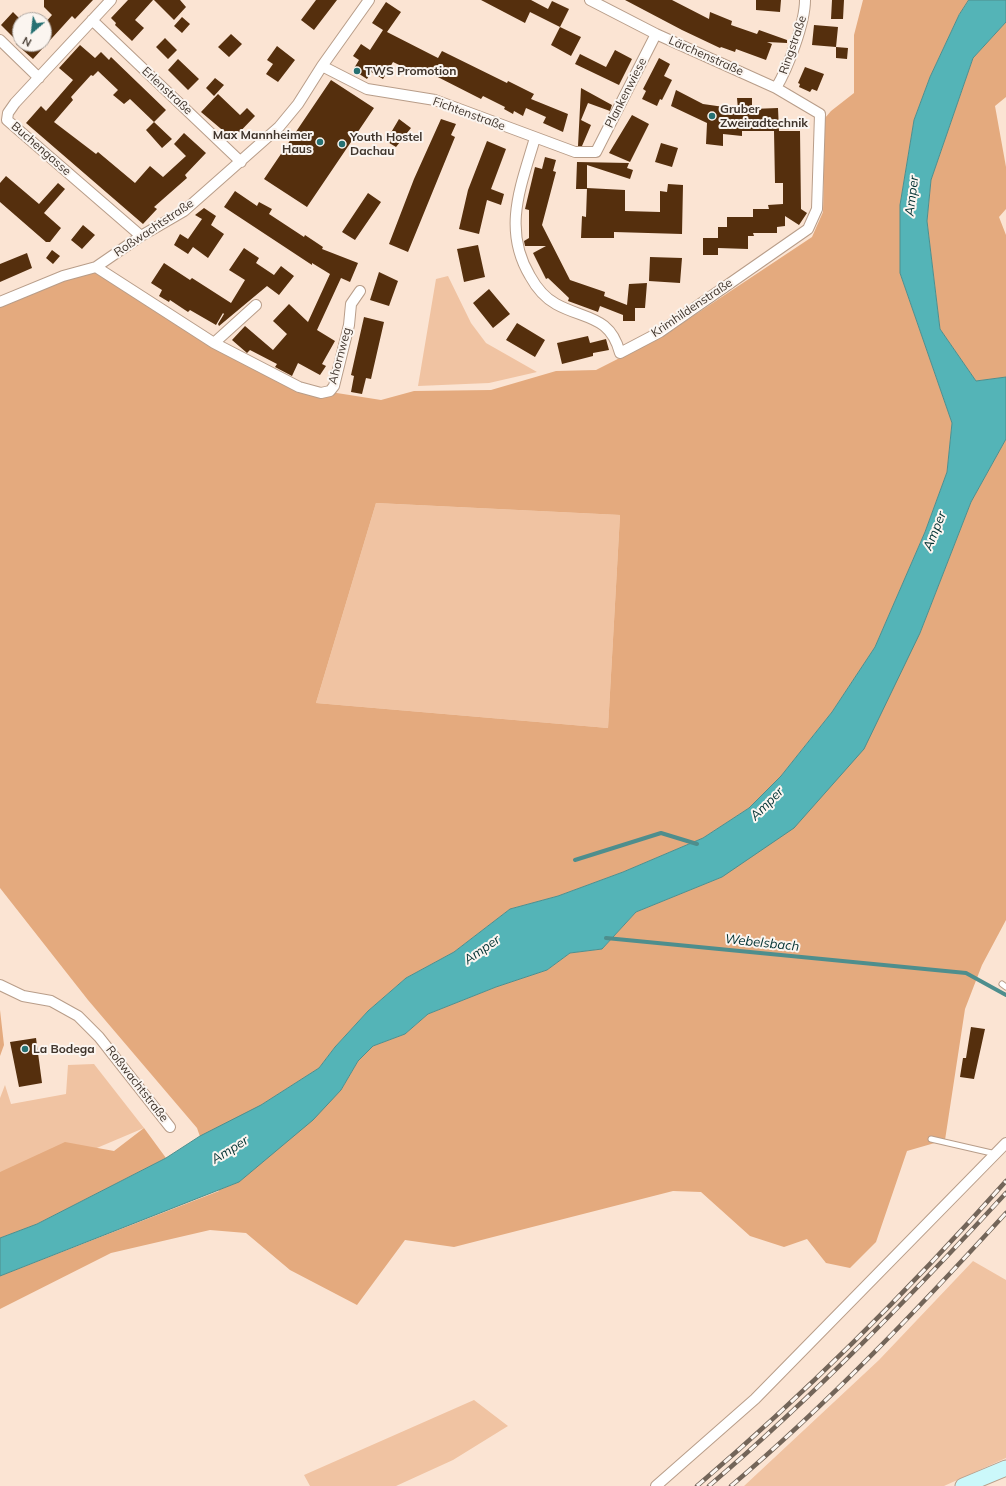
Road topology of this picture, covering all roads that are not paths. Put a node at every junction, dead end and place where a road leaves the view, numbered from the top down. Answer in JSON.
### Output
{"nodes":[{"id":1,"x":111,"y":0,"type":"edge"},
{"id":2,"x":369,"y":0,"type":"edge"},
{"id":3,"x":590,"y":0,"type":"edge"},
{"id":4,"x":805,"y":0,"type":"edge"},
{"id":5,"x":92,"y":20,"type":"junction"},
{"id":6,"x":656,"y":34,"type":"junction"},
{"id":7,"x":0,"y":40,"type":"edge"},
{"id":8,"x":322,"y":66,"type":"junction"},
{"id":9,"x":39,"y":78,"type":"junction"},
{"id":10,"x":776,"y":88,"type":"junction"},
{"id":11,"x":820,"y":114,"type":"joint"},
{"id":12,"x":535,"y":138,"type":"junction"},
{"id":13,"x":596,"y":152,"type":"joint"},
{"id":14,"x":241,"y":162,"type":"junction"},
{"id":15,"x":141,"y":236,"type":"junction"},
{"id":16,"x":96,"y":267,"type":"junction"},
{"id":17,"x":360,"y":291,"type":"dead end"},
{"id":18,"x":0,"y":302,"type":"edge"},
{"id":19,"x":256,"y":305,"type":"dead end"},
{"id":20,"x":214,"y":342,"type":"junction"},
{"id":21,"x":0,"y":985,"type":"edge"},
{"id":22,"x":170,"y":1126,"type":"dead end"},
{"id":23,"x":931,"y":1139,"type":"dead end"},
{"id":24,"x":1006,"y":1144,"type":"edge"},
{"id":25,"x":996,"y":1154,"type":"junction"},
{"id":26,"x":1006,"y":1468,"type":"edge"},
{"id":27,"x":656,"y":1486,"type":"edge"},
{"id":28,"x":964,"y":1486,"type":"edge"}],
"edges":[{"from":1,"to":5,"type":"street","name":"Buchengasse"},
{"from":2,"to":8,"type":"street","name":"Roßwachtstraße"},
{"from":3,"to":6,"type":"street","name":"Lärchenstraße"},
{"from":4,"to":10,"type":"street","name":"Ringstraße"},
{"from":5,"to":9,"type":"street","name":"Buchengasse"},
{"from":5,"to":14,"type":"street","name":"Erlenstraße"},
{"from":6,"to":10,"type":"street","name":"Lärchenstraße"},
{"from":6,"to":13,"type":"street","name":"Plankenwiese"},
{"from":7,"to":9,"type":"street"},
{"from":8,"to":12,"type":"street","name":"Fichtenstraße"},
{"from":8,"to":14,"type":"street","name":"Roßwachtstraße"},
{"from":9,"to":15,"type":"street","name":"Buchengasse"},
{"from":10,"to":11,"type":"street","name":"Lärchenstraße"},
{"from":11,"to":12,"type":"street","name":"Krimhildenstraße"},
{"from":12,"to":13,"type":"street","name":"Fichtenstraße"},
{"from":14,"to":15,"type":"street","name":"Roßwachtstraße"},
{"from":15,"to":16,"type":"street","name":"Roßwachtstraße"},
{"from":16,"to":18,"type":"street","name":"Roßwachtstraße"},
{"from":16,"to":20,"type":"street","name":"Ahornweg"},
{"from":17,"to":20,"type":"street","name":"Ahornweg"},
{"from":19,"to":20,"type":"street"},
{"from":21,"to":22,"type":"street","name":"Roßwachtstraße"},
{"from":23,"to":25,"type":"lane"},
{"from":24,"to":25,"type":"street"},
{"from":25,"to":27,"type":"street"},
{"from":26,"to":28,"type":"main road"}]}
